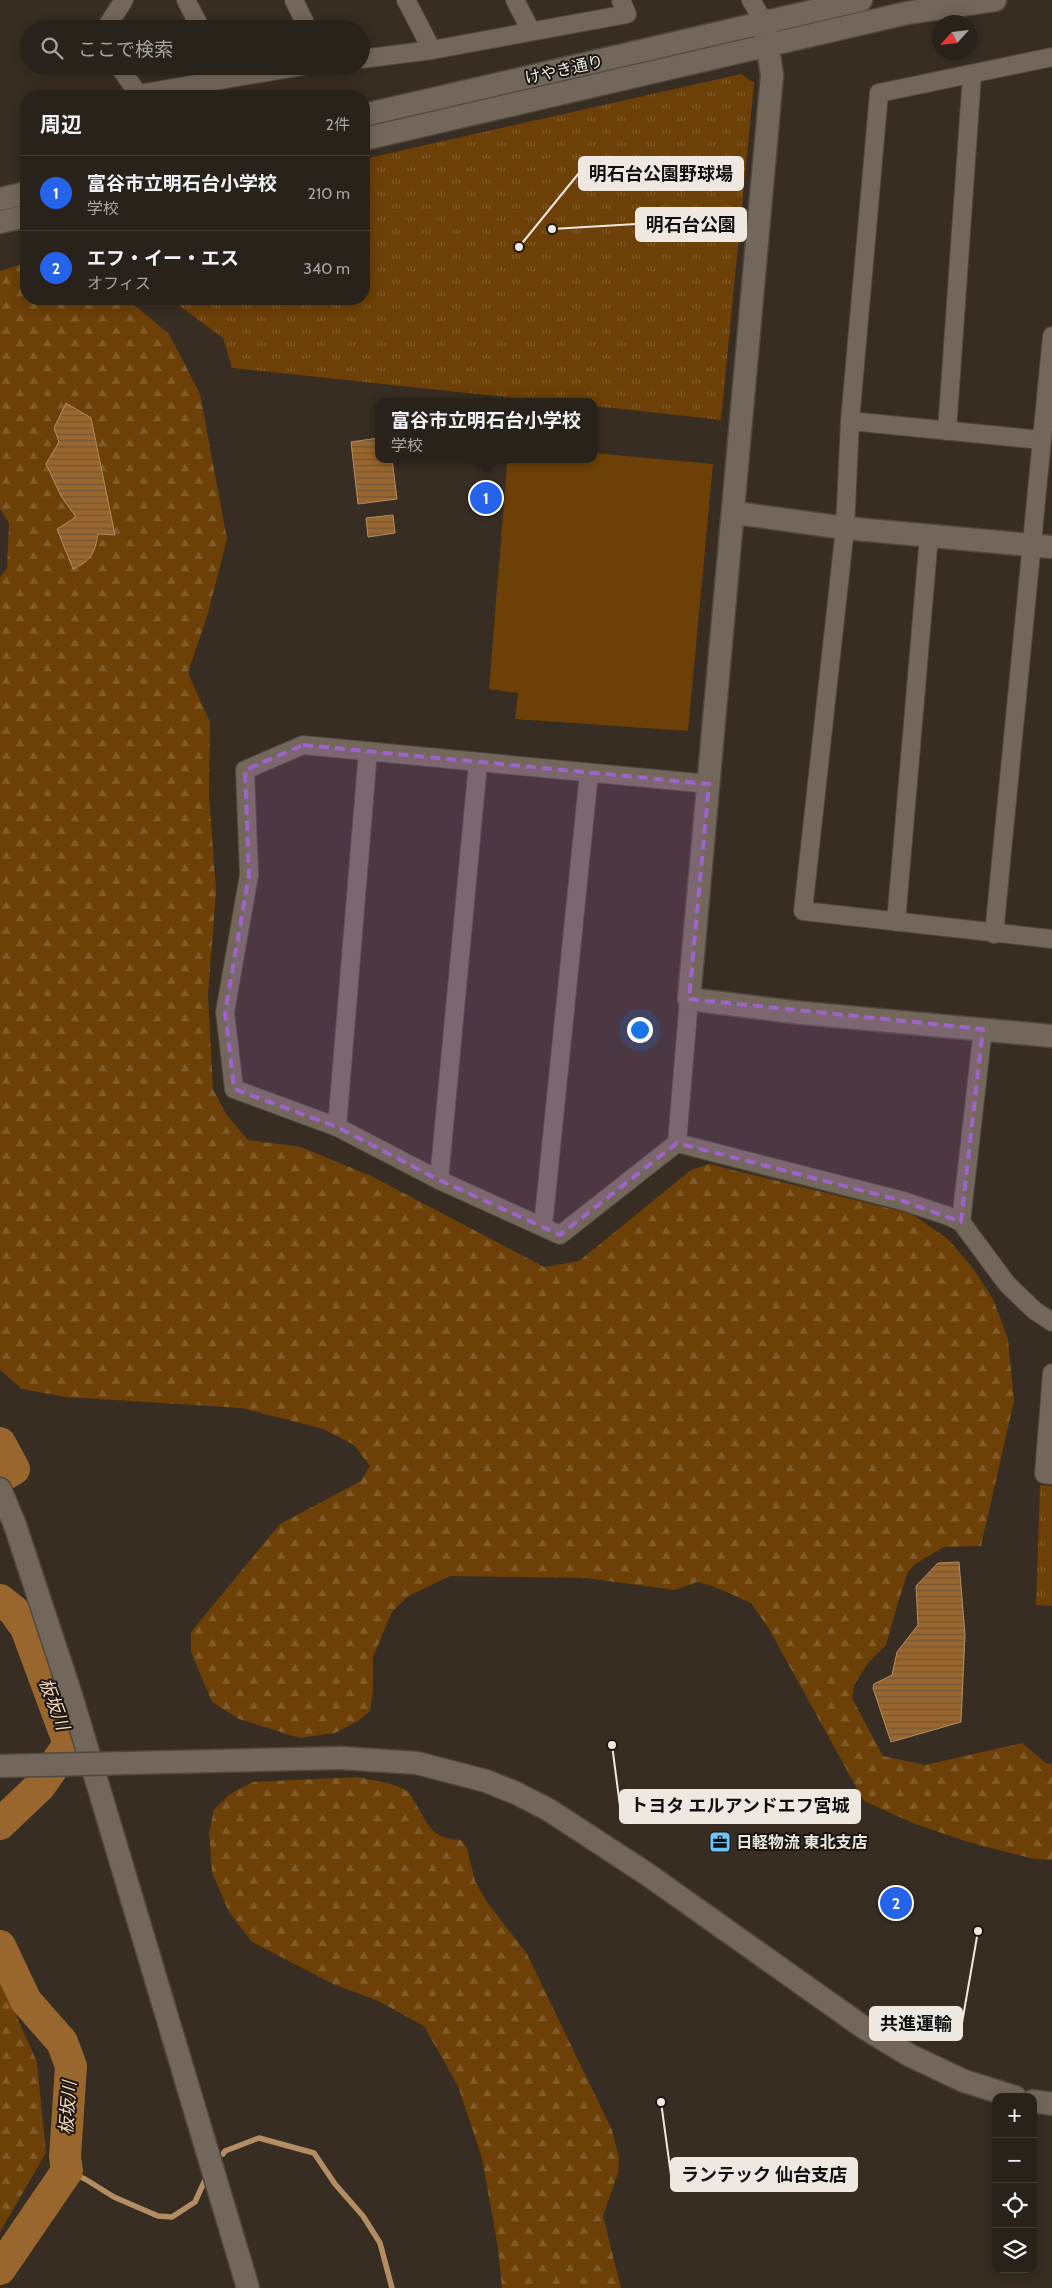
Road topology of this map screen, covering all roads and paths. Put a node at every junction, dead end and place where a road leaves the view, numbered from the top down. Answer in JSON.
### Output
{"nodes":[{"id":1,"x":124,"y":0,"type":"edge"},
{"id":2,"x":186,"y":0,"type":"edge"},
{"id":3,"x":294,"y":0,"type":"edge"},
{"id":4,"x":406,"y":0,"type":"edge"},
{"id":5,"x":515,"y":0,"type":"edge"},
{"id":6,"x":621,"y":0,"type":"edge"},
{"id":7,"x":751,"y":0,"type":"edge"},
{"id":8,"x":762,"y":0,"type":"edge"},
{"id":9,"x":861,"y":0,"type":"edge"},
{"id":10,"x":995,"y":0,"type":"edge"},
{"id":11,"x":111,"y":20,"type":"edge"},
{"id":12,"x":196,"y":20,"type":"edge"},
{"id":13,"x":304,"y":20,"type":"edge"},
{"id":14,"x":764,"y":22,"type":"junction"},
{"id":15,"x":532,"y":31,"type":"junction"},
{"id":16,"x":769,"y":45,"type":"junction"},
{"id":17,"x":432,"y":50,"type":"junction"},
{"id":18,"x":1052,"y":57,"type":"edge"},
{"id":19,"x":370,"y":58,"type":"edge"},
{"id":20,"x":125,"y":75,"type":"edge"},
{"id":21,"x":211,"y":75,"type":"edge"},
{"id":22,"x":972,"y":75,"type":"junction"},
{"id":23,"x":135,"y":90,"type":"edge"},
{"id":24,"x":153,"y":90,"type":"edge"},
{"id":25,"x":370,"y":114,"type":"edge"},
{"id":26,"x":370,"y":138,"type":"edge"},
{"id":27,"x":20,"y":194,"type":"edge"},
{"id":28,"x":0,"y":199,"type":"edge"},
{"id":29,"x":20,"y":217,"type":"edge"},
{"id":30,"x":0,"y":222,"type":"edge"},
{"id":31,"x":1052,"y":336,"type":"edge"},
{"id":32,"x":850,"y":422,"type":"junction"},
{"id":33,"x":947,"y":431,"type":"junction"},
{"id":34,"x":1042,"y":440,"type":"junction"},
{"id":35,"x":736,"y":513,"type":"junction"},
{"id":36,"x":845,"y":528,"type":"junction"},
{"id":37,"x":929,"y":536,"type":"junction"},
{"id":38,"x":1042,"y":546,"type":"edge"},
{"id":39,"x":368,"y":751,"type":"junction"},
{"id":40,"x":478,"y":763,"type":"junction"},
{"id":41,"x":589,"y":773,"type":"junction"},
{"id":42,"x":709,"y":784,"type":"junction"},
{"id":43,"x":896,"y":922,"type":"junction"},
{"id":44,"x":994,"y":934,"type":"junction"},
{"id":45,"x":1052,"y":939,"type":"edge"},
{"id":46,"x":689,"y":999,"type":"junction"},
{"id":47,"x":983,"y":1030,"type":"junction"},
{"id":48,"x":1052,"y":1036,"type":"edge"},
{"id":49,"x":337,"y":1127,"type":"junction"},
{"id":50,"x":677,"y":1143,"type":"junction"},
{"id":51,"x":439,"y":1180,"type":"junction"},
{"id":52,"x":962,"y":1222,"type":"junction"},
{"id":53,"x":543,"y":1226,"type":"junction"},
{"id":54,"x":1052,"y":1322,"type":"edge"},
{"id":55,"x":1052,"y":1373,"type":"edge"},
{"id":56,"x":1052,"y":1474,"type":"edge"},
{"id":57,"x":2,"y":1493,"type":"edge"},
{"id":58,"x":0,"y":1766,"type":"edge"},
{"id":59,"x":1002,"y":2093,"type":"edge"},
{"id":60,"x":1037,"y":2102,"type":"edge"},
{"id":61,"x":1052,"y":2104,"type":"edge"},
{"id":62,"x":248,"y":2288,"type":"edge"}],
"edges":[{"from":1,"to":11,"type":"street"},
{"from":2,"to":12,"type":"street"},
{"from":3,"to":13,"type":"street"},
{"from":4,"to":17,"type":"street"},
{"from":5,"to":15,"type":"street"},
{"from":6,"to":15,"type":"street"},
{"from":7,"to":14,"type":"street"},
{"from":8,"to":14,"type":"street"},
{"from":9,"to":14,"type":"street","name":"けやき通り"},
{"from":10,"to":16,"type":"street"},
{"from":14,"to":16,"type":"street"},
{"from":14,"to":25,"type":"street","name":"けやき通り"},
{"from":15,"to":17,"type":"street"},
{"from":16,"to":26,"type":"street"},
{"from":16,"to":35,"type":"street"},
{"from":17,"to":19,"type":"street"},
{"from":18,"to":22,"type":"street"},
{"from":20,"to":23,"type":"street"},
{"from":21,"to":24,"type":"street"},
{"from":22,"to":32,"type":"street"},
{"from":22,"to":33,"type":"street"},
{"from":27,"to":28,"type":"street"},
{"from":29,"to":30,"type":"street"},
{"from":31,"to":34,"type":"street"},
{"from":32,"to":33,"type":"street"},
{"from":32,"to":36,"type":"street"},
{"from":33,"to":34,"type":"street"},
{"from":34,"to":38,"type":"street"},
{"from":35,"to":36,"type":"street"},
{"from":35,"to":42,"type":"street"},
{"from":36,"to":37,"type":"street"},
{"from":36,"to":43,"type":"street"},
{"from":37,"to":38,"type":"street"},
{"from":37,"to":43,"type":"street"},
{"from":38,"to":44,"type":"street"},
{"from":39,"to":40,"type":"street"},
{"from":39,"to":49,"type":"street"},
{"from":39,"to":49,"type":"street"},
{"from":40,"to":41,"type":"street"},
{"from":40,"to":51,"type":"street"},
{"from":41,"to":42,"type":"street"},
{"from":41,"to":53,"type":"street"},
{"from":42,"to":46,"type":"street"},
{"from":43,"to":44,"type":"street"},
{"from":44,"to":45,"type":"street"},
{"from":46,"to":47,"type":"street"},
{"from":46,"to":50,"type":"street"},
{"from":47,"to":48,"type":"street"},
{"from":47,"to":52,"type":"street"},
{"from":49,"to":51,"type":"street"},
{"from":50,"to":52,"type":"street"},
{"from":50,"to":53,"type":"street"},
{"from":51,"to":53,"type":"street"},
{"from":52,"to":54,"type":"street"},
{"from":55,"to":56,"type":"street"},
{"from":57,"to":62,"type":"street"},
{"from":58,"to":59,"type":"street","bridge":true},
{"from":60,"to":61,"type":"street"}]}
